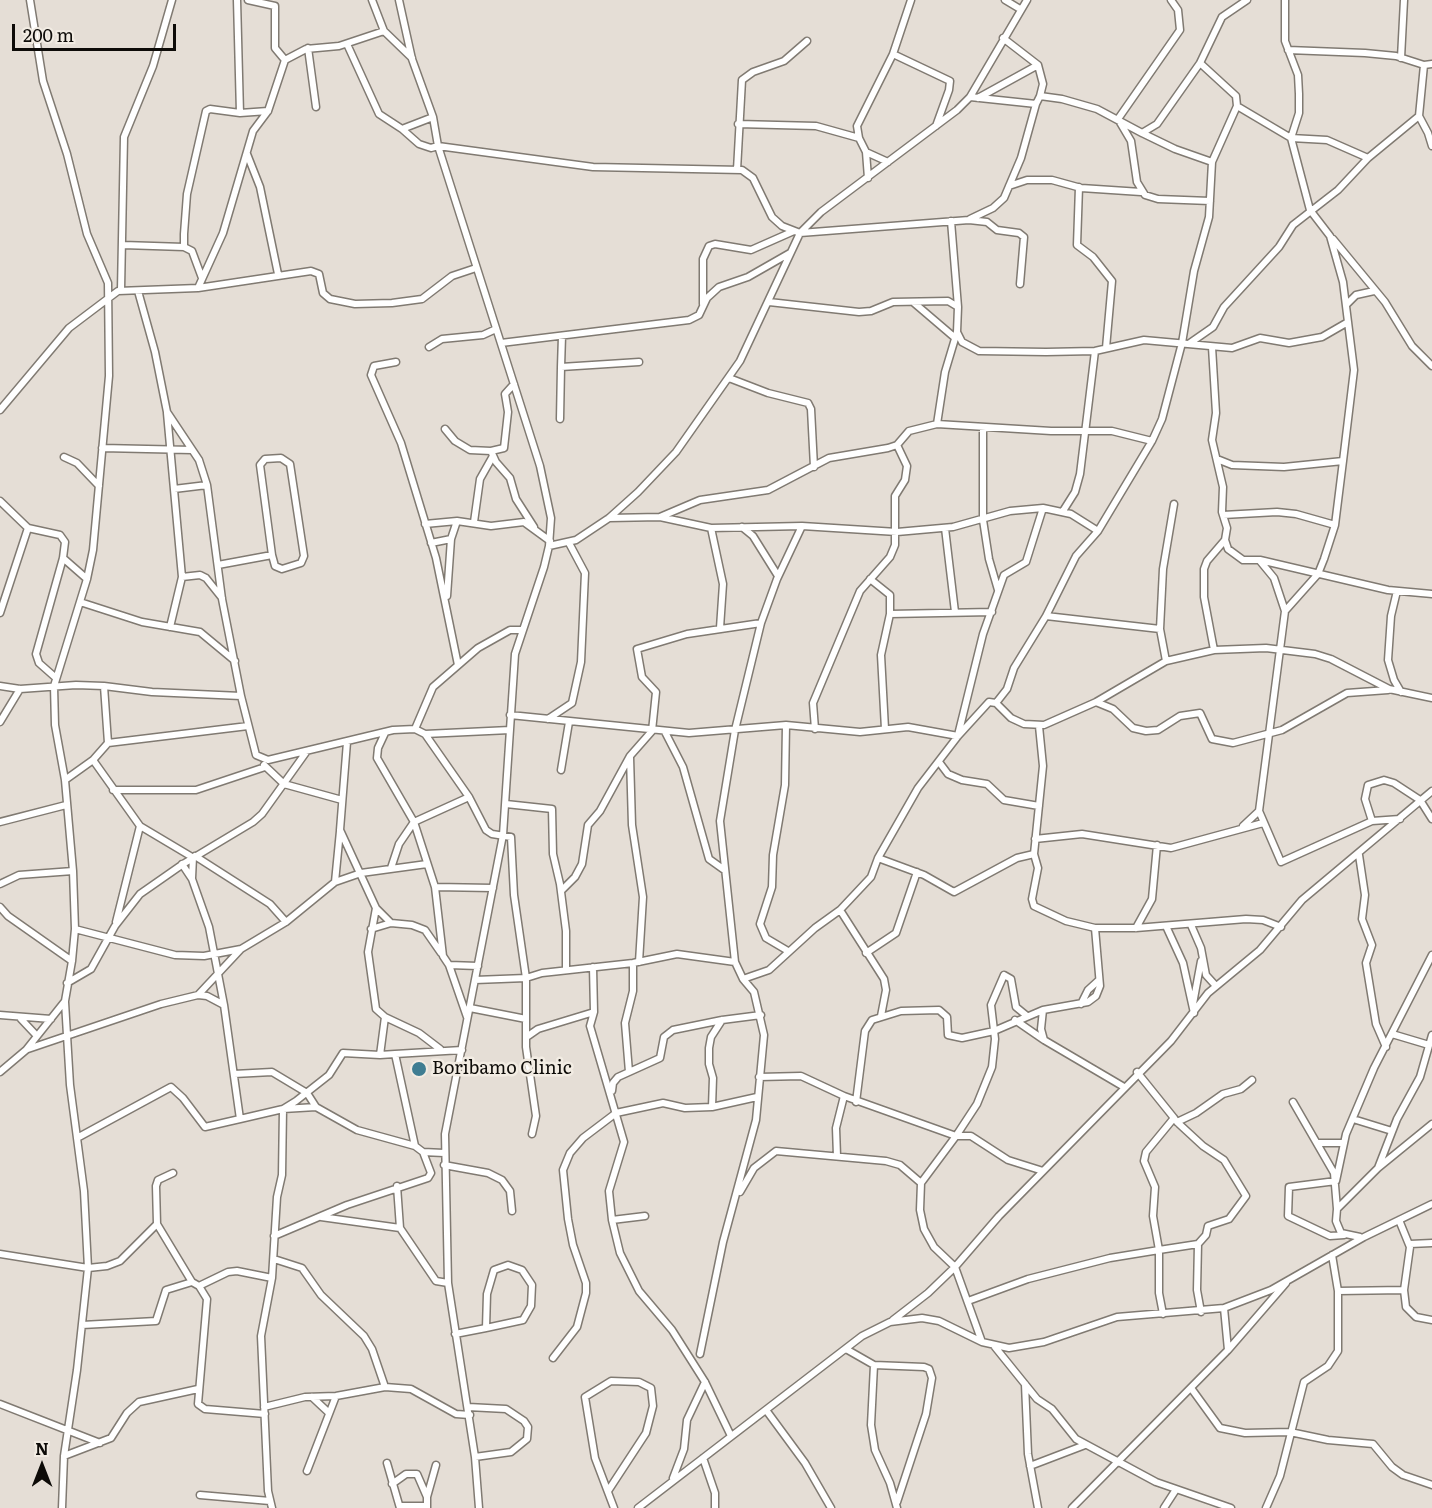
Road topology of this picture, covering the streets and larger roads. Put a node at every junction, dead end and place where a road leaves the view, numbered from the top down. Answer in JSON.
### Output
{"nodes":[{"id":1,"x":30,"y":0,"type":"edge"},
{"id":2,"x":172,"y":0,"type":"edge"},
{"id":3,"x":237,"y":0,"type":"edge"},
{"id":4,"x":248,"y":0,"type":"edge"},
{"id":5,"x":372,"y":0,"type":"edge"},
{"id":6,"x":399,"y":0,"type":"edge"},
{"id":7,"x":911,"y":0,"type":"edge"},
{"id":8,"x":1005,"y":0,"type":"edge"},
{"id":9,"x":1027,"y":0,"type":"edge"},
{"id":10,"x":1171,"y":0,"type":"edge"},
{"id":11,"x":1247,"y":0,"type":"edge"},
{"id":12,"x":1285,"y":0,"type":"edge"},
{"id":13,"x":1404,"y":0,"type":"edge"},
{"id":14,"x":1020,"y":9,"type":"junction"},
{"id":15,"x":384,"y":31,"type":"junction"},
{"id":16,"x":1003,"y":38,"type":"junction"},
{"id":17,"x":807,"y":41,"type":"dead end"},
{"id":18,"x":347,"y":44,"type":"junction"},
{"id":19,"x":308,"y":48,"type":"junction"},
{"id":20,"x":1288,"y":50,"type":"junction"},
{"id":21,"x":894,"y":54,"type":"junction"},
{"id":22,"x":1401,"y":58,"type":"junction"},
{"id":23,"x":412,"y":59,"type":"junction"},
{"id":24,"x":285,"y":60,"type":"junction"},
{"id":25,"x":1200,"y":63,"type":"junction"},
{"id":26,"x":1432,"y":64,"type":"edge"},
{"id":27,"x":1038,"y":65,"type":"junction"},
{"id":28,"x":1424,"y":65,"type":"junction"},
{"id":29,"x":1040,"y":96,"type":"junction"},
{"id":30,"x":970,"y":97,"type":"junction"},
{"id":31,"x":978,"y":98,"type":"junction"},
{"id":32,"x":1036,"y":104,"type":"junction"},
{"id":33,"x":1237,"y":106,"type":"junction"},
{"id":34,"x":316,"y":107,"type":"dead end"},
{"id":35,"x":268,"y":111,"type":"junction"},
{"id":36,"x":240,"y":113,"type":"junction"},
{"id":37,"x":1419,"y":116,"type":"junction"},
{"id":38,"x":434,"y":117,"type":"junction"},
{"id":39,"x":1118,"y":119,"type":"junction"},
{"id":40,"x":738,"y":124,"type":"junction"},
{"id":41,"x":936,"y":126,"type":"junction"},
{"id":42,"x":402,"y":129,"type":"junction"},
{"id":43,"x":1142,"y":133,"type":"junction"},
{"id":44,"x":859,"y":138,"type":"junction"},
{"id":45,"x":1291,"y":138,"type":"junction"},
{"id":46,"x":438,"y":146,"type":"junction"},
{"id":47,"x":1432,"y":146,"type":"edge"},
{"id":48,"x":866,"y":152,"type":"junction"},
{"id":49,"x":248,"y":154,"type":"junction"},
{"id":50,"x":1368,"y":158,"type":"junction"},
{"id":51,"x":888,"y":162,"type":"junction"},
{"id":52,"x":1212,"y":162,"type":"junction"},
{"id":53,"x":737,"y":170,"type":"junction"},
{"id":54,"x":1016,"y":171,"type":"junction"},
{"id":55,"x":868,"y":178,"type":"junction"},
{"id":56,"x":1027,"y":180,"type":"junction"},
{"id":57,"x":1009,"y":186,"type":"junction"},
{"id":58,"x":1078,"y":187,"type":"junction"},
{"id":59,"x":1141,"y":192,"type":"junction"},
{"id":60,"x":1210,"y":201,"type":"junction"},
{"id":61,"x":1310,"y":210,"type":"junction"},
{"id":62,"x":969,"y":219,"type":"junction"},
{"id":63,"x":951,"y":221,"type":"junction"},
{"id":64,"x":797,"y":232,"type":"junction"},
{"id":65,"x":1330,"y":236,"type":"junction"},
{"id":66,"x":123,"y":245,"type":"junction"},
{"id":67,"x":184,"y":247,"type":"junction"},
{"id":68,"x":790,"y":252,"type":"junction"},
{"id":69,"x":476,"y":268,"type":"junction"},
{"id":70,"x":278,"y":274,"type":"junction"},
{"id":71,"x":202,"y":279,"type":"junction"},
{"id":72,"x":1020,"y":284,"type":"dead end"},
{"id":73,"x":198,"y":288,"type":"junction"},
{"id":74,"x":121,"y":290,"type":"junction"},
{"id":75,"x":138,"y":291,"type":"junction"},
{"id":76,"x":1374,"y":291,"type":"junction"},
{"id":77,"x":110,"y":296,"type":"junction"},
{"id":78,"x":768,"y":302,"type":"junction"},
{"id":79,"x":913,"y":302,"type":"junction"},
{"id":80,"x":1347,"y":305,"type":"junction"},
{"id":81,"x":958,"y":307,"type":"junction"},
{"id":82,"x":703,"y":308,"type":"junction"},
{"id":83,"x":1348,"y":322,"type":"junction"},
{"id":84,"x":496,"y":328,"type":"junction"},
{"id":85,"x":956,"y":334,"type":"junction"},
{"id":86,"x":562,"y":336,"type":"junction"},
{"id":87,"x":501,"y":343,"type":"junction"},
{"id":88,"x":1186,"y":343,"type":"junction"},
{"id":89,"x":429,"y":347,"type":"dead end"},
{"id":90,"x":1212,"y":347,"type":"junction"},
{"id":91,"x":1106,"y":348,"type":"junction"},
{"id":92,"x":1095,"y":351,"type":"junction"},
{"id":93,"x":396,"y":362,"type":"dead end"},
{"id":94,"x":639,"y":362,"type":"dead end"},
{"id":95,"x":1432,"y":366,"type":"edge"},
{"id":96,"x":561,"y":367,"type":"junction"},
{"id":97,"x":729,"y":378,"type":"junction"},
{"id":98,"x":514,"y":384,"type":"junction"},
{"id":99,"x":0,"y":410,"type":"edge"},
{"id":100,"x":167,"y":412,"type":"junction"},
{"id":101,"x":560,"y":419,"type":"dead end"},
{"id":102,"x":937,"y":424,"type":"junction"},
{"id":103,"x":982,"y":428,"type":"junction"},
{"id":104,"x":445,"y":429,"type":"dead end"},
{"id":105,"x":1087,"y":431,"type":"junction"},
{"id":106,"x":1152,"y":441,"type":"junction"},
{"id":107,"x":897,"y":445,"type":"junction"},
{"id":108,"x":102,"y":447,"type":"junction"},
{"id":109,"x":169,"y":449,"type":"junction"},
{"id":110,"x":192,"y":450,"type":"junction"},
{"id":111,"x":492,"y":453,"type":"junction"},
{"id":112,"x":64,"y":458,"type":"dead end"},
{"id":113,"x":1217,"y":459,"type":"junction"},
{"id":114,"x":1343,"y":461,"type":"junction"},
{"id":115,"x":814,"y":467,"type":"junction"},
{"id":116,"x":207,"y":485,"type":"junction"},
{"id":117,"x":99,"y":486,"type":"junction"},
{"id":118,"x":174,"y":489,"type":"junction"},
{"id":119,"x":0,"y":501,"type":"edge"},
{"id":120,"x":1174,"y":504,"type":"dead end"},
{"id":121,"x":1043,"y":508,"type":"junction"},
{"id":122,"x":1063,"y":511,"type":"junction"},
{"id":123,"x":1223,"y":515,"type":"junction"},
{"id":124,"x":660,"y":517,"type":"junction"},
{"id":125,"x":609,"y":518,"type":"junction"},
{"id":126,"x":983,"y":520,"type":"junction"},
{"id":127,"x":457,"y":521,"type":"junction"},
{"id":128,"x":474,"y":522,"type":"junction"},
{"id":129,"x":425,"y":524,"type":"junction"},
{"id":130,"x":1335,"y":525,"type":"junction"},
{"id":131,"x":742,"y":526,"type":"junction"},
{"id":132,"x":802,"y":526,"type":"junction"},
{"id":133,"x":534,"y":527,"type":"junction"},
{"id":134,"x":28,"y":528,"type":"junction"},
{"id":135,"x":711,"y":528,"type":"junction"},
{"id":136,"x":945,"y":528,"type":"junction"},
{"id":137,"x":1098,"y":531,"type":"junction"},
{"id":138,"x":897,"y":532,"type":"junction"},
{"id":139,"x":451,"y":539,"type":"junction"},
{"id":140,"x":1225,"y":540,"type":"junction"},
{"id":141,"x":431,"y":543,"type":"junction"},
{"id":142,"x":550,"y":543,"type":"junction"},
{"id":143,"x":569,"y":543,"type":"junction"},
{"id":144,"x":272,"y":555,"type":"junction"},
{"id":145,"x":63,"y":558,"type":"junction"},
{"id":146,"x":1260,"y":560,"type":"junction"},
{"id":147,"x":218,"y":565,"type":"junction"},
{"id":148,"x":1318,"y":574,"type":"junction"},
{"id":149,"x":778,"y":576,"type":"junction"},
{"id":150,"x":182,"y":577,"type":"junction"},
{"id":151,"x":87,"y":579,"type":"junction"},
{"id":152,"x":870,"y":579,"type":"junction"},
{"id":153,"x":1397,"y":591,"type":"junction"},
{"id":154,"x":998,"y":592,"type":"junction"},
{"id":155,"x":1432,"y":594,"type":"edge"},
{"id":156,"x":222,"y":599,"type":"junction"},
{"id":157,"x":80,"y":602,"type":"junction"},
{"id":158,"x":446,"y":602,"type":"junction"},
{"id":159,"x":1285,"y":610,"type":"junction"},
{"id":160,"x":955,"y":612,"type":"junction"},
{"id":161,"x":992,"y":612,"type":"junction"},
{"id":162,"x":0,"y":613,"type":"edge"},
{"id":163,"x":890,"y":614,"type":"junction"},
{"id":164,"x":1046,"y":616,"type":"junction"},
{"id":165,"x":761,"y":623,"type":"junction"},
{"id":166,"x":170,"y":627,"type":"junction"},
{"id":167,"x":720,"y":628,"type":"junction"},
{"id":168,"x":1160,"y":629,"type":"junction"},
{"id":169,"x":522,"y":630,"type":"junction"},
{"id":170,"x":1281,"y":648,"type":"junction"},
{"id":171,"x":1214,"y":650,"type":"junction"},
{"id":172,"x":235,"y":661,"type":"junction"},
{"id":173,"x":1166,"y":661,"type":"junction"},
{"id":174,"x":458,"y":665,"type":"junction"},
{"id":175,"x":56,"y":678,"type":"junction"},
{"id":176,"x":54,"y":686,"type":"junction"},
{"id":177,"x":104,"y":686,"type":"junction"},
{"id":178,"x":0,"y":687,"type":"edge"},
{"id":179,"x":20,"y":689,"type":"junction"},
{"id":180,"x":1389,"y":689,"type":"junction"},
{"id":181,"x":1402,"y":692,"type":"junction"},
{"id":182,"x":241,"y":696,"type":"junction"},
{"id":183,"x":1432,"y":698,"type":"edge"},
{"id":184,"x":1096,"y":702,"type":"junction"},
{"id":185,"x":996,"y":704,"type":"junction"},
{"id":186,"x":510,"y":715,"type":"junction"},
{"id":187,"x":548,"y":719,"type":"junction"},
{"id":188,"x":0,"y":722,"type":"edge"},
{"id":189,"x":569,"y":722,"type":"junction"},
{"id":190,"x":786,"y":725,"type":"junction"},
{"id":191,"x":248,"y":726,"type":"junction"},
{"id":192,"x":1039,"y":726,"type":"junction"},
{"id":193,"x":415,"y":729,"type":"junction"},
{"id":194,"x":815,"y":729,"type":"junction"},
{"id":195,"x":885,"y":729,"type":"junction"},
{"id":196,"x":510,"y":730,"type":"junction"},
{"id":197,"x":735,"y":730,"type":"junction"},
{"id":198,"x":652,"y":731,"type":"junction"},
{"id":199,"x":665,"y":732,"type":"junction"},
{"id":200,"x":385,"y":733,"type":"junction"},
{"id":201,"x":425,"y":734,"type":"junction"},
{"id":202,"x":1269,"y":734,"type":"junction"},
{"id":203,"x":958,"y":736,"type":"junction"},
{"id":204,"x":347,"y":742,"type":"junction"},
{"id":205,"x":108,"y":743,"type":"junction"},
{"id":206,"x":308,"y":750,"type":"junction"},
{"id":207,"x":256,"y":755,"type":"junction"},
{"id":208,"x":630,"y":756,"type":"junction"},
{"id":209,"x":93,"y":760,"type":"junction"},
{"id":210,"x":939,"y":762,"type":"junction"},
{"id":211,"x":265,"y":767,"type":"junction"},
{"id":212,"x":561,"y":770,"type":"dead end"},
{"id":213,"x":65,"y":780,"type":"junction"},
{"id":214,"x":284,"y":784,"type":"junction"},
{"id":215,"x":113,"y":790,"type":"junction"},
{"id":216,"x":1432,"y":791,"type":"edge"},
{"id":217,"x":469,"y":797,"type":"junction"},
{"id":218,"x":342,"y":800,"type":"junction"},
{"id":219,"x":1420,"y":800,"type":"junction"},
{"id":220,"x":506,"y":804,"type":"junction"},
{"id":221,"x":66,"y":805,"type":"junction"},
{"id":222,"x":1039,"y":806,"type":"junction"},
{"id":223,"x":1259,"y":812,"type":"junction"},
{"id":224,"x":1400,"y":819,"type":"junction"},
{"id":225,"x":1432,"y":819,"type":"edge"},
{"id":226,"x":1372,"y":821,"type":"junction"},
{"id":227,"x":0,"y":822,"type":"edge"},
{"id":228,"x":414,"y":822,"type":"junction"},
{"id":229,"x":1263,"y":823,"type":"junction"},
{"id":230,"x":140,"y":826,"type":"junction"},
{"id":231,"x":1242,"y":827,"type":"junction"},
{"id":232,"x":340,"y":830,"type":"junction"},
{"id":233,"x":503,"y":835,"type":"junction"},
{"id":234,"x":1035,"y":839,"type":"junction"},
{"id":235,"x":1156,"y":845,"type":"junction"},
{"id":236,"x":183,"y":854,"type":"junction"},
{"id":237,"x":1034,"y":854,"type":"junction"},
{"id":238,"x":1359,"y":855,"type":"junction"},
{"id":239,"x":194,"y":857,"type":"junction"},
{"id":240,"x":879,"y":858,"type":"junction"},
{"id":241,"x":182,"y":864,"type":"junction"},
{"id":242,"x":427,"y":864,"type":"junction"},
{"id":243,"x":391,"y":868,"type":"junction"},
{"id":244,"x":723,"y":869,"type":"junction"},
{"id":245,"x":73,"y":871,"type":"junction"},
{"id":246,"x":917,"y":872,"type":"junction"},
{"id":247,"x":361,"y":873,"type":"junction"},
{"id":248,"x":192,"y":879,"type":"junction"},
{"id":249,"x":335,"y":882,"type":"junction"},
{"id":250,"x":0,"y":884,"type":"edge"},
{"id":251,"x":435,"y":887,"type":"junction"},
{"id":252,"x":493,"y":888,"type":"junction"},
{"id":253,"x":561,"y":891,"type":"junction"},
{"id":254,"x":0,"y":907,"type":"edge"},
{"id":255,"x":375,"y":908,"type":"junction"},
{"id":256,"x":840,"y":910,"type":"junction"},
{"id":257,"x":286,"y":922,"type":"junction"},
{"id":258,"x":391,"y":923,"type":"junction"},
{"id":259,"x":1191,"y":925,"type":"junction"},
{"id":260,"x":115,"y":926,"type":"junction"},
{"id":261,"x":1166,"y":926,"type":"junction"},
{"id":262,"x":1281,"y":927,"type":"junction"},
{"id":263,"x":1095,"y":928,"type":"junction"},
{"id":264,"x":1136,"y":928,"type":"junction"},
{"id":265,"x":75,"y":929,"type":"junction"},
{"id":266,"x":371,"y":929,"type":"junction"},
{"id":267,"x":110,"y":938,"type":"junction"},
{"id":268,"x":241,"y":948,"type":"junction"},
{"id":269,"x":788,"y":951,"type":"junction"},
{"id":270,"x":866,"y":953,"type":"junction"},
{"id":271,"x":215,"y":954,"type":"junction"},
{"id":272,"x":1203,"y":954,"type":"junction"},
{"id":273,"x":1432,"y":955,"type":"edge"},
{"id":274,"x":443,"y":956,"type":"junction"},
{"id":275,"x":72,"y":961,"type":"junction"},
{"id":276,"x":636,"y":962,"type":"junction"},
{"id":277,"x":735,"y":962,"type":"junction"},
{"id":278,"x":449,"y":965,"type":"junction"},
{"id":279,"x":478,"y":966,"type":"junction"},
{"id":280,"x":524,"y":966,"type":"junction"},
{"id":281,"x":592,"y":967,"type":"junction"},
{"id":282,"x":566,"y":970,"type":"junction"},
{"id":283,"x":542,"y":973,"type":"junction"},
{"id":284,"x":219,"y":974,"type":"junction"},
{"id":285,"x":526,"y":978,"type":"junction"},
{"id":286,"x":475,"y":980,"type":"junction"},
{"id":287,"x":743,"y":980,"type":"junction"},
{"id":288,"x":1099,"y":980,"type":"junction"},
{"id":289,"x":67,"y":983,"type":"junction"},
{"id":290,"x":1216,"y":986,"type":"junction"},
{"id":291,"x":198,"y":995,"type":"junction"},
{"id":292,"x":65,"y":1001,"type":"junction"},
{"id":293,"x":1081,"y":1004,"type":"junction"},
{"id":294,"x":1193,"y":1004,"type":"junction"},
{"id":295,"x":224,"y":1005,"type":"junction"},
{"id":296,"x":470,"y":1008,"type":"junction"},
{"id":297,"x":1043,"y":1010,"type":"junction"},
{"id":298,"x":594,"y":1012,"type":"junction"},
{"id":299,"x":1194,"y":1013,"type":"junction"},
{"id":300,"x":0,"y":1015,"type":"edge"},
{"id":301,"x":761,"y":1015,"type":"junction"},
{"id":302,"x":881,"y":1016,"type":"junction"},
{"id":303,"x":1027,"y":1016,"type":"junction"},
{"id":304,"x":385,"y":1017,"type":"junction"},
{"id":305,"x":467,"y":1018,"type":"junction"},
{"id":306,"x":21,"y":1019,"type":"junction"},
{"id":307,"x":51,"y":1019,"type":"junction"},
{"id":308,"x":526,"y":1019,"type":"junction"},
{"id":309,"x":722,"y":1020,"type":"junction"},
{"id":310,"x":1015,"y":1020,"type":"junction"},
{"id":311,"x":994,"y":1031,"type":"junction"},
{"id":312,"x":67,"y":1034,"type":"junction"},
{"id":313,"x":1392,"y":1034,"type":"junction"},
{"id":314,"x":1432,"y":1035,"type":"edge"},
{"id":315,"x":37,"y":1036,"type":"junction"},
{"id":316,"x":528,"y":1036,"type":"junction"},
{"id":317,"x":1044,"y":1040,"type":"junction"},
{"id":318,"x":1429,"y":1045,"type":"junction"},
{"id":319,"x":1386,"y":1047,"type":"junction"},
{"id":320,"x":440,"y":1049,"type":"junction"},
{"id":321,"x":26,"y":1050,"type":"junction"},
{"id":322,"x":462,"y":1050,"type":"junction"},
{"id":323,"x":395,"y":1054,"type":"junction"},
{"id":324,"x":381,"y":1055,"type":"junction"},
{"id":325,"x":0,"y":1072,"type":"edge"},
{"id":326,"x":628,"y":1072,"type":"junction"},
{"id":327,"x":1137,"y":1072,"type":"junction"},
{"id":328,"x":234,"y":1074,"type":"junction"},
{"id":329,"x":759,"y":1077,"type":"junction"},
{"id":330,"x":1252,"y":1080,"type":"dead end"},
{"id":331,"x":1124,"y":1087,"type":"junction"},
{"id":332,"x":307,"y":1093,"type":"junction"},
{"id":333,"x":611,"y":1096,"type":"junction"},
{"id":334,"x":757,"y":1096,"type":"junction"},
{"id":335,"x":844,"y":1096,"type":"junction"},
{"id":336,"x":856,"y":1102,"type":"junction"},
{"id":337,"x":1293,"y":1102,"type":"dead end"},
{"id":338,"x":316,"y":1107,"type":"junction"},
{"id":339,"x":712,"y":1107,"type":"junction"},
{"id":340,"x":283,"y":1109,"type":"junction"},
{"id":341,"x":616,"y":1113,"type":"junction"},
{"id":342,"x":240,"y":1119,"type":"junction"},
{"id":343,"x":1353,"y":1119,"type":"junction"},
{"id":344,"x":1175,"y":1120,"type":"junction"},
{"id":345,"x":1432,"y":1124,"type":"edge"},
{"id":346,"x":1392,"y":1131,"type":"junction"},
{"id":347,"x":532,"y":1134,"type":"dead end"},
{"id":348,"x":957,"y":1136,"type":"junction"},
{"id":349,"x":77,"y":1138,"type":"junction"},
{"id":350,"x":1318,"y":1143,"type":"junction"},
{"id":351,"x":1343,"y":1143,"type":"junction"},
{"id":352,"x":415,"y":1146,"type":"junction"},
{"id":353,"x":423,"y":1152,"type":"junction"},
{"id":354,"x":444,"y":1153,"type":"junction"},
{"id":355,"x":837,"y":1156,"type":"junction"},
{"id":356,"x":444,"y":1165,"type":"junction"},
{"id":357,"x":1378,"y":1168,"type":"junction"},
{"id":358,"x":1043,"y":1171,"type":"junction"},
{"id":359,"x":173,"y":1173,"type":"dead end"},
{"id":360,"x":1336,"y":1181,"type":"junction"},
{"id":361,"x":921,"y":1183,"type":"junction"},
{"id":362,"x":397,"y":1186,"type":"junction"},
{"id":363,"x":735,"y":1200,"type":"junction"},
{"id":364,"x":1432,"y":1204,"type":"edge"},
{"id":365,"x":1337,"y":1209,"type":"junction"},
{"id":366,"x":512,"y":1211,"type":"dead end"},
{"id":367,"x":645,"y":1216,"type":"dead end"},
{"id":368,"x":318,"y":1217,"type":"junction"},
{"id":369,"x":612,"y":1220,"type":"junction"},
{"id":370,"x":1399,"y":1220,"type":"junction"},
{"id":371,"x":157,"y":1224,"type":"junction"},
{"id":372,"x":400,"y":1228,"type":"junction"},
{"id":373,"x":1344,"y":1235,"type":"junction"},
{"id":374,"x":274,"y":1236,"type":"junction"},
{"id":375,"x":1364,"y":1237,"type":"junction"},
{"id":376,"x":1432,"y":1243,"type":"edge"},
{"id":377,"x":1198,"y":1244,"type":"junction"},
{"id":378,"x":1410,"y":1244,"type":"junction"},
{"id":379,"x":1159,"y":1250,"type":"junction"},
{"id":380,"x":0,"y":1254,"type":"edge"},
{"id":381,"x":1332,"y":1255,"type":"junction"},
{"id":382,"x":274,"y":1259,"type":"junction"},
{"id":383,"x":955,"y":1267,"type":"junction"},
{"id":384,"x":88,"y":1268,"type":"junction"},
{"id":385,"x":272,"y":1278,"type":"junction"},
{"id":386,"x":1288,"y":1280,"type":"junction"},
{"id":387,"x":192,"y":1282,"type":"junction"},
{"id":388,"x":448,"y":1283,"type":"junction"},
{"id":389,"x":199,"y":1286,"type":"junction"},
{"id":390,"x":1404,"y":1290,"type":"junction"},
{"id":391,"x":1338,"y":1291,"type":"junction"},
{"id":392,"x":969,"y":1301,"type":"junction"},
{"id":393,"x":1224,"y":1308,"type":"junction"},
{"id":394,"x":1201,"y":1312,"type":"junction"},
{"id":395,"x":1163,"y":1314,"type":"junction"},
{"id":396,"x":1432,"y":1320,"type":"edge"},
{"id":397,"x":890,"y":1322,"type":"junction"},
{"id":398,"x":82,"y":1325,"type":"junction"},
{"id":399,"x":486,"y":1328,"type":"junction"},
{"id":400,"x":455,"y":1334,"type":"junction"},
{"id":401,"x":982,"y":1342,"type":"junction"},
{"id":402,"x":995,"y":1347,"type":"junction"},
{"id":403,"x":846,"y":1349,"type":"junction"},
{"id":404,"x":1228,"y":1350,"type":"junction"},
{"id":405,"x":700,"y":1354,"type":"dead end"},
{"id":406,"x":553,"y":1358,"type":"dead end"},
{"id":407,"x":874,"y":1365,"type":"junction"},
{"id":408,"x":1024,"y":1381,"type":"junction"},
{"id":409,"x":705,"y":1382,"type":"junction"},
{"id":410,"x":385,"y":1387,"type":"junction"},
{"id":411,"x":1191,"y":1388,"type":"junction"},
{"id":412,"x":198,"y":1389,"type":"junction"},
{"id":413,"x":311,"y":1396,"type":"junction"},
{"id":414,"x":336,"y":1396,"type":"junction"},
{"id":415,"x":0,"y":1404,"type":"edge"},
{"id":416,"x":264,"y":1407,"type":"junction"},
{"id":417,"x":468,"y":1407,"type":"junction"},
{"id":418,"x":766,"y":1410,"type":"junction"},
{"id":419,"x":328,"y":1412,"type":"junction"},
{"id":420,"x":265,"y":1414,"type":"junction"},
{"id":421,"x":470,"y":1415,"type":"junction"},
{"id":422,"x":67,"y":1430,"type":"junction"},
{"id":423,"x":1290,"y":1432,"type":"junction"},
{"id":424,"x":731,"y":1436,"type":"junction"},
{"id":425,"x":100,"y":1443,"type":"junction"},
{"id":426,"x":1085,"y":1445,"type":"junction"},
{"id":427,"x":64,"y":1456,"type":"junction"},
{"id":428,"x":476,"y":1457,"type":"junction"},
{"id":429,"x":704,"y":1458,"type":"junction"},
{"id":430,"x":1118,"y":1462,"type":"junction"},
{"id":431,"x":387,"y":1463,"type":"dead end"},
{"id":432,"x":436,"y":1466,"type":"dead end"},
{"id":433,"x":1030,"y":1466,"type":"junction"},
{"id":434,"x":307,"y":1471,"type":"dead end"},
{"id":435,"x":673,"y":1478,"type":"junction"},
{"id":436,"x":392,"y":1484,"type":"junction"},
{"id":437,"x":1432,"y":1485,"type":"edge"},
{"id":438,"x":608,"y":1491,"type":"junction"},
{"id":439,"x":1175,"y":1491,"type":"junction"},
{"id":440,"x":200,"y":1496,"type":"dead end"},
{"id":441,"x":427,"y":1497,"type":"junction"},
{"id":442,"x":271,"y":1505,"type":"edge"},
{"id":443,"x":897,"y":1505,"type":"edge"},
{"id":444,"x":400,"y":1507,"type":"edge"},
{"id":445,"x":427,"y":1507,"type":"edge"},
{"id":446,"x":62,"y":1508,"type":"edge"},
{"id":447,"x":479,"y":1508,"type":"edge"},
{"id":448,"x":615,"y":1508,"type":"edge"},
{"id":449,"x":638,"y":1508,"type":"edge"},
{"id":450,"x":715,"y":1508,"type":"edge"},
{"id":451,"x":831,"y":1508,"type":"edge"},
{"id":452,"x":1038,"y":1508,"type":"edge"},
{"id":453,"x":1072,"y":1508,"type":"edge"},
{"id":454,"x":1164,"y":1508,"type":"edge"},
{"id":455,"x":1231,"y":1508,"type":"edge"},
{"id":456,"x":1266,"y":1508,"type":"edge"}],
"edges":[{"from":1,"to":77,"type":"street"},
{"from":2,"to":66,"type":"street"},
{"from":3,"to":36,"type":"street"},
{"from":4,"to":24,"type":"street"},
{"from":5,"to":15,"type":"street"},
{"from":6,"to":23,"type":"street"},
{"from":7,"to":21,"type":"street"},
{"from":8,"to":14,"type":"street"},
{"from":9,"to":14,"type":"street"},
{"from":10,"to":39,"type":"street"},
{"from":11,"to":25,"type":"street"},
{"from":12,"to":20,"type":"street"},
{"from":13,"to":22,"type":"street"},
{"from":14,"to":16,"type":"street"},
{"from":15,"to":18,"type":"street"},
{"from":15,"to":23,"type":"street"},
{"from":16,"to":27,"type":"street"},
{"from":16,"to":30,"type":"street"},
{"from":17,"to":40,"type":"street"},
{"from":18,"to":19,"type":"street"},
{"from":18,"to":42,"type":"street"},
{"from":19,"to":24,"type":"street"},
{"from":19,"to":34,"type":"street"},
{"from":20,"to":22,"type":"street"},
{"from":20,"to":45,"type":"street"},
{"from":21,"to":41,"type":"street"},
{"from":21,"to":44,"type":"street"},
{"from":22,"to":28,"type":"street"},
{"from":23,"to":38,"type":"street"},
{"from":24,"to":35,"type":"street"},
{"from":25,"to":33,"type":"street"},
{"from":25,"to":43,"type":"street"},
{"from":26,"to":28,"type":"street"},
{"from":27,"to":29,"type":"street"},
{"from":27,"to":31,"type":"street"},
{"from":28,"to":37,"type":"street"},
{"from":29,"to":32,"type":"street"},
{"from":29,"to":39,"type":"street"},
{"from":30,"to":31,"type":"street"},
{"from":30,"to":41,"type":"street"},
{"from":31,"to":32,"type":"street"},
{"from":32,"to":54,"type":"street"},
{"from":33,"to":45,"type":"street"},
{"from":33,"to":52,"type":"street"},
{"from":35,"to":36,"type":"street"},
{"from":35,"to":49,"type":"street"},
{"from":36,"to":67,"type":"street"},
{"from":37,"to":47,"type":"street"},
{"from":37,"to":50,"type":"street"},
{"from":38,"to":42,"type":"street"},
{"from":38,"to":46,"type":"street"},
{"from":39,"to":43,"type":"street"},
{"from":39,"to":59,"type":"street"},
{"from":40,"to":44,"type":"street"},
{"from":40,"to":53,"type":"street"},
{"from":41,"to":51,"type":"street"},
{"from":42,"to":46,"type":"street"},
{"from":43,"to":52,"type":"street"},
{"from":44,"to":48,"type":"street"},
{"from":45,"to":50,"type":"street"},
{"from":45,"to":61,"type":"street"},
{"from":46,"to":53,"type":"street"},
{"from":46,"to":69,"type":"street"},
{"from":48,"to":51,"type":"street"},
{"from":48,"to":55,"type":"street"},
{"from":49,"to":70,"type":"street"},
{"from":49,"to":71,"type":"street"},
{"from":50,"to":61,"type":"street"},
{"from":51,"to":55,"type":"street"},
{"from":52,"to":60,"type":"street"},
{"from":53,"to":64,"type":"street"},
{"from":54,"to":56,"type":"street"},
{"from":54,"to":57,"type":"street"},
{"from":55,"to":64,"type":"street"},
{"from":56,"to":57,"type":"street"},
{"from":56,"to":58,"type":"street"},
{"from":57,"to":62,"type":"street"},
{"from":58,"to":59,"type":"street"},
{"from":58,"to":91,"type":"street"},
{"from":59,"to":60,"type":"street"},
{"from":60,"to":88,"type":"street"},
{"from":61,"to":65,"type":"street"},
{"from":61,"to":88,"type":"street"},
{"from":62,"to":63,"type":"street"},
{"from":62,"to":72,"type":"street"},
{"from":63,"to":64,"type":"street"},
{"from":63,"to":81,"type":"street"},
{"from":64,"to":68,"type":"street"},
{"from":64,"to":82,"type":"street"},
{"from":65,"to":76,"type":"street"},
{"from":65,"to":80,"type":"street"},
{"from":66,"to":67,"type":"street"},
{"from":66,"to":74,"type":"street"},
{"from":67,"to":71,"type":"street"},
{"from":68,"to":78,"type":"street"},
{"from":68,"to":82,"type":"street"},
{"from":69,"to":70,"type":"street"},
{"from":69,"to":84,"type":"street"},
{"from":70,"to":73,"type":"street"},
{"from":71,"to":73,"type":"street"},
{"from":73,"to":75,"type":"street"},
{"from":74,"to":75,"type":"street"},
{"from":74,"to":77,"type":"street"},
{"from":75,"to":100,"type":"street"},
{"from":76,"to":80,"type":"street"},
{"from":76,"to":95,"type":"street"},
{"from":77,"to":99,"type":"street"},
{"from":77,"to":108,"type":"street"},
{"from":78,"to":79,"type":"street"},
{"from":78,"to":97,"type":"street"},
{"from":79,"to":81,"type":"street"},
{"from":79,"to":85,"type":"street"},
{"from":80,"to":83,"type":"street"},
{"from":81,"to":85,"type":"street"},
{"from":82,"to":86,"type":"street"},
{"from":83,"to":90,"type":"street"},
{"from":83,"to":114,"type":"street"},
{"from":84,"to":87,"type":"street"},
{"from":84,"to":89,"type":"street"},
{"from":85,"to":92,"type":"street"},
{"from":85,"to":102,"type":"street"},
{"from":86,"to":87,"type":"street"},
{"from":86,"to":96,"type":"street"},
{"from":87,"to":98,"type":"street"},
{"from":88,"to":90,"type":"street"},
{"from":88,"to":91,"type":"street"},
{"from":88,"to":106,"type":"street"},
{"from":90,"to":113,"type":"street"},
{"from":91,"to":92,"type":"street"},
{"from":92,"to":105,"type":"street"},
{"from":93,"to":129,"type":"street"},
{"from":94,"to":96,"type":"street"},
{"from":96,"to":101,"type":"street"},
{"from":97,"to":115,"type":"street"},
{"from":97,"to":125,"type":"street"},
{"from":98,"to":111,"type":"street"},
{"from":98,"to":142,"type":"street"},
{"from":100,"to":109,"type":"street"},
{"from":100,"to":110,"type":"street"},
{"from":102,"to":103,"type":"street"},
{"from":102,"to":107,"type":"street"},
{"from":103,"to":105,"type":"street"},
{"from":103,"to":126,"type":"street"},
{"from":104,"to":111,"type":"street"},
{"from":105,"to":106,"type":"street"},
{"from":105,"to":122,"type":"street"},
{"from":106,"to":137,"type":"street"},
{"from":107,"to":115,"type":"street"},
{"from":107,"to":138,"type":"street"},
{"from":108,"to":109,"type":"street"},
{"from":108,"to":117,"type":"street"},
{"from":109,"to":110,"type":"street"},
{"from":109,"to":118,"type":"street"},
{"from":110,"to":116,"type":"street"},
{"from":111,"to":128,"type":"street"},
{"from":111,"to":133,"type":"street"},
{"from":112,"to":117,"type":"street"},
{"from":113,"to":114,"type":"street"},
{"from":113,"to":123,"type":"street"},
{"from":114,"to":130,"type":"street"},
{"from":115,"to":124,"type":"street"},
{"from":116,"to":118,"type":"street"},
{"from":116,"to":147,"type":"street"},
{"from":117,"to":151,"type":"street"},
{"from":118,"to":150,"type":"street"},
{"from":119,"to":134,"type":"street"},
{"from":120,"to":168,"type":"street"},
{"from":121,"to":122,"type":"street"},
{"from":121,"to":126,"type":"street"},
{"from":121,"to":154,"type":"street"},
{"from":122,"to":137,"type":"street"},
{"from":123,"to":130,"type":"street"},
{"from":123,"to":140,"type":"street"},
{"from":124,"to":125,"type":"street"},
{"from":124,"to":135,"type":"street"},
{"from":125,"to":143,"type":"street"},
{"from":126,"to":136,"type":"street"},
{"from":126,"to":154,"type":"street"},
{"from":127,"to":128,"type":"street"},
{"from":127,"to":129,"type":"street"},
{"from":127,"to":139,"type":"street"},
{"from":128,"to":133,"type":"street"},
{"from":129,"to":141,"type":"street"},
{"from":130,"to":148,"type":"street"},
{"from":131,"to":132,"type":"street"},
{"from":131,"to":135,"type":"street"},
{"from":131,"to":149,"type":"street"},
{"from":132,"to":138,"type":"street"},
{"from":132,"to":149,"type":"street"},
{"from":133,"to":142,"type":"street"},
{"from":134,"to":145,"type":"street"},
{"from":134,"to":162,"type":"street"},
{"from":135,"to":167,"type":"street"},
{"from":136,"to":138,"type":"street"},
{"from":136,"to":160,"type":"street"},
{"from":137,"to":164,"type":"street"},
{"from":138,"to":152,"type":"street"},
{"from":139,"to":141,"type":"street"},
{"from":139,"to":158,"type":"street"},
{"from":140,"to":146,"type":"street"},
{"from":140,"to":171,"type":"street"},
{"from":141,"to":158,"type":"street"},
{"from":142,"to":143,"type":"street"},
{"from":142,"to":169,"type":"street"},
{"from":143,"to":187,"type":"street"},
{"from":144,"to":144,"type":"street"},
{"from":144,"to":147,"type":"street"},
{"from":145,"to":151,"type":"street"},
{"from":145,"to":175,"type":"street"},
{"from":146,"to":148,"type":"street"},
{"from":146,"to":159,"type":"street"},
{"from":147,"to":156,"type":"street"},
{"from":148,"to":153,"type":"street"},
{"from":148,"to":159,"type":"street"},
{"from":149,"to":165,"type":"street"},
{"from":150,"to":156,"type":"street"},
{"from":150,"to":166,"type":"street"},
{"from":151,"to":157,"type":"street"},
{"from":152,"to":163,"type":"street"},
{"from":152,"to":194,"type":"street"},
{"from":153,"to":155,"type":"street"},
{"from":153,"to":181,"type":"street"},
{"from":154,"to":161,"type":"street"},
{"from":156,"to":172,"type":"street"},
{"from":157,"to":166,"type":"street"},
{"from":157,"to":175,"type":"street"},
{"from":158,"to":174,"type":"street"},
{"from":159,"to":170,"type":"street"},
{"from":160,"to":161,"type":"street"},
{"from":160,"to":163,"type":"street"},
{"from":161,"to":203,"type":"street"},
{"from":163,"to":195,"type":"street"},
{"from":164,"to":168,"type":"street"},
{"from":164,"to":185,"type":"street"},
{"from":165,"to":167,"type":"street"},
{"from":165,"to":197,"type":"street"},
{"from":166,"to":172,"type":"street"},
{"from":167,"to":198,"type":"street"},
{"from":168,"to":173,"type":"street"},
{"from":169,"to":174,"type":"street"},
{"from":169,"to":186,"type":"street"},
{"from":170,"to":171,"type":"street"},
{"from":170,"to":180,"type":"street"},
{"from":170,"to":202,"type":"street"},
{"from":171,"to":173,"type":"street"},
{"from":172,"to":182,"type":"street"},
{"from":173,"to":184,"type":"street"},
{"from":174,"to":193,"type":"street"},
{"from":175,"to":176,"type":"street"},
{"from":176,"to":177,"type":"street"},
{"from":176,"to":179,"type":"street"},
{"from":176,"to":213,"type":"street"},
{"from":177,"to":182,"type":"street"},
{"from":177,"to":205,"type":"street"},
{"from":178,"to":179,"type":"street"},
{"from":179,"to":188,"type":"street"},
{"from":180,"to":181,"type":"street"},
{"from":180,"to":202,"type":"street"},
{"from":181,"to":183,"type":"street"},
{"from":182,"to":191,"type":"street"},
{"from":184,"to":192,"type":"street"},
{"from":184,"to":202,"type":"street"},
{"from":185,"to":192,"type":"street"},
{"from":185,"to":203,"type":"street"},
{"from":186,"to":187,"type":"street"},
{"from":186,"to":196,"type":"street"},
{"from":187,"to":189,"type":"street"},
{"from":189,"to":198,"type":"street"},
{"from":189,"to":212,"type":"street"},
{"from":190,"to":194,"type":"street"},
{"from":190,"to":197,"type":"street"},
{"from":190,"to":269,"type":"street"},
{"from":191,"to":205,"type":"street"},
{"from":191,"to":207,"type":"street"},
{"from":192,"to":222,"type":"street"},
{"from":193,"to":200,"type":"street"},
{"from":193,"to":201,"type":"street"},
{"from":194,"to":195,"type":"street"},
{"from":195,"to":203,"type":"street"},
{"from":196,"to":201,"type":"street"},
{"from":196,"to":220,"type":"street"},
{"from":197,"to":199,"type":"street"},
{"from":197,"to":244,"type":"street"},
{"from":198,"to":199,"type":"street"},
{"from":198,"to":208,"type":"street"},
{"from":199,"to":244,"type":"street"},
{"from":200,"to":204,"type":"street"},
{"from":200,"to":228,"type":"street"},
{"from":201,"to":217,"type":"street"},
{"from":202,"to":223,"type":"street"},
{"from":203,"to":210,"type":"street"},
{"from":204,"to":206,"type":"street"},
{"from":204,"to":218,"type":"street"},
{"from":205,"to":209,"type":"street"},
{"from":206,"to":207,"type":"street"},
{"from":206,"to":214,"type":"street"},
{"from":207,"to":211,"type":"street"},
{"from":208,"to":253,"type":"street"},
{"from":208,"to":276,"type":"street"},
{"from":209,"to":213,"type":"street"},
{"from":209,"to":215,"type":"street"},
{"from":210,"to":222,"type":"street"},
{"from":210,"to":240,"type":"street"},
{"from":211,"to":214,"type":"street"},
{"from":211,"to":215,"type":"street"},
{"from":213,"to":221,"type":"street"},
{"from":214,"to":218,"type":"street"},
{"from":214,"to":239,"type":"street"},
{"from":215,"to":230,"type":"street"},
{"from":216,"to":219,"type":"street"},
{"from":217,"to":228,"type":"street"},
{"from":217,"to":233,"type":"street"},
{"from":218,"to":232,"type":"street"},
{"from":219,"to":224,"type":"street"},
{"from":219,"to":225,"type":"street"},
{"from":219,"to":226,"type":"street"},
{"from":220,"to":233,"type":"street"},
{"from":220,"to":253,"type":"street"},
{"from":221,"to":227,"type":"street"},
{"from":221,"to":245,"type":"street"},
{"from":222,"to":234,"type":"street"},
{"from":223,"to":229,"type":"street"},
{"from":223,"to":231,"type":"street"},
{"from":224,"to":226,"type":"street"},
{"from":224,"to":238,"type":"street"},
{"from":226,"to":229,"type":"street"},
{"from":228,"to":242,"type":"street"},
{"from":228,"to":243,"type":"street"},
{"from":229,"to":231,"type":"street"},
{"from":230,"to":236,"type":"street"},
{"from":230,"to":260,"type":"street"},
{"from":231,"to":235,"type":"street"},
{"from":232,"to":247,"type":"street"},
{"from":232,"to":249,"type":"street"},
{"from":233,"to":252,"type":"street"},
{"from":233,"to":280,"type":"street"},
{"from":234,"to":235,"type":"street"},
{"from":234,"to":237,"type":"street"},
{"from":235,"to":264,"type":"street"},
{"from":236,"to":239,"type":"street"},
{"from":236,"to":241,"type":"street"},
{"from":237,"to":246,"type":"street"},
{"from":237,"to":263,"type":"street"},
{"from":238,"to":262,"type":"street"},
{"from":238,"to":319,"type":"street"},
{"from":239,"to":241,"type":"street"},
{"from":239,"to":248,"type":"street"},
{"from":239,"to":257,"type":"street"},
{"from":240,"to":246,"type":"street"},
{"from":240,"to":256,"type":"street"},
{"from":241,"to":248,"type":"street"},
{"from":241,"to":260,"type":"street"},
{"from":242,"to":243,"type":"street"},
{"from":242,"to":251,"type":"street"},
{"from":243,"to":247,"type":"street"},
{"from":244,"to":277,"type":"street"},
{"from":245,"to":250,"type":"street"},
{"from":245,"to":265,"type":"street"},
{"from":246,"to":270,"type":"street"},
{"from":247,"to":249,"type":"street"},
{"from":247,"to":255,"type":"street"},
{"from":248,"to":271,"type":"street"},
{"from":249,"to":257,"type":"street"},
{"from":251,"to":252,"type":"street"},
{"from":251,"to":274,"type":"street"},
{"from":252,"to":279,"type":"street"},
{"from":253,"to":282,"type":"street"},
{"from":254,"to":275,"type":"street"},
{"from":255,"to":258,"type":"street"},
{"from":255,"to":266,"type":"street"},
{"from":256,"to":269,"type":"street"},
{"from":256,"to":270,"type":"street"},
{"from":257,"to":268,"type":"street"},
{"from":258,"to":266,"type":"street"},
{"from":258,"to":274,"type":"street"},
{"from":259,"to":261,"type":"street"},
{"from":259,"to":262,"type":"street"},
{"from":259,"to":272,"type":"street"},
{"from":260,"to":267,"type":"street"},
{"from":261,"to":264,"type":"street"},
{"from":261,"to":294,"type":"street"},
{"from":262,"to":290,"type":"street"},
{"from":263,"to":264,"type":"street"},
{"from":263,"to":288,"type":"street"},
{"from":265,"to":267,"type":"street"},
{"from":265,"to":275,"type":"street"},
{"from":266,"to":304,"type":"street"},
{"from":267,"to":271,"type":"street"},
{"from":267,"to":289,"type":"street"},
{"from":268,"to":271,"type":"street"},
{"from":268,"to":284,"type":"street"},
{"from":269,"to":287,"type":"street"},
{"from":270,"to":302,"type":"street"},
{"from":271,"to":284,"type":"street"},
{"from":272,"to":290,"type":"street"},
{"from":272,"to":294,"type":"street"},
{"from":273,"to":313,"type":"street"},
{"from":274,"to":278,"type":"street"},
{"from":275,"to":289,"type":"street"},
{"from":276,"to":277,"type":"street"},
{"from":276,"to":281,"type":"street"},
{"from":276,"to":326,"type":"street"},
{"from":277,"to":287,"type":"street"},
{"from":278,"to":279,"type":"street"},
{"from":278,"to":305,"type":"street"},
{"from":279,"to":286,"type":"street"},
{"from":280,"to":283,"type":"street"},
{"from":280,"to":285,"type":"street"},
{"from":281,"to":282,"type":"street"},
{"from":281,"to":298,"type":"street"},
{"from":282,"to":283,"type":"street"},
{"from":283,"to":285,"type":"street"},
{"from":284,"to":291,"type":"street"},
{"from":284,"to":295,"type":"street"},
{"from":285,"to":286,"type":"street"},
{"from":285,"to":308,"type":"street"},
{"from":286,"to":296,"type":"street"},
{"from":287,"to":301,"type":"street"},
{"from":288,"to":293,"type":"street"},
{"from":288,"to":293,"type":"street"},
{"from":289,"to":292,"type":"street"},
{"from":290,"to":299,"type":"street"},
{"from":291,"to":295,"type":"street"},
{"from":291,"to":312,"type":"street"},
{"from":292,"to":307,"type":"street"},
{"from":292,"to":312,"type":"street"},
{"from":293,"to":297,"type":"street"},
{"from":294,"to":299,"type":"street"},
{"from":295,"to":328,"type":"street"},
{"from":296,"to":305,"type":"street"},
{"from":296,"to":308,"type":"street"},
{"from":297,"to":303,"type":"street"},
{"from":297,"to":317,"type":"street"},
{"from":298,"to":316,"type":"street"},
{"from":298,"to":333,"type":"street"},
{"from":299,"to":327,"type":"street"},
{"from":300,"to":306,"type":"street"},
{"from":301,"to":309,"type":"street"},
{"from":301,"to":329,"type":"street"},
{"from":302,"to":311,"type":"street"},
{"from":302,"to":336,"type":"street"},
{"from":303,"to":310,"type":"street"},
{"from":303,"to":311,"type":"street"},
{"from":304,"to":320,"type":"street"},
{"from":304,"to":324,"type":"street"},
{"from":305,"to":322,"type":"street"},
{"from":306,"to":307,"type":"street"},
{"from":306,"to":315,"type":"street"},
{"from":307,"to":315,"type":"street"},
{"from":308,"to":316,"type":"street"},
{"from":309,"to":326,"type":"street"},
{"from":309,"to":339,"type":"street"},
{"from":310,"to":311,"type":"street"},
{"from":310,"to":317,"type":"street"},
{"from":311,"to":348,"type":"street"},
{"from":312,"to":321,"type":"street"},
{"from":312,"to":349,"type":"street"},
{"from":313,"to":318,"type":"street"},
{"from":313,"to":319,"type":"street"},
{"from":314,"to":318,"type":"street"},
{"from":315,"to":321,"type":"street"},
{"from":316,"to":347,"type":"street"},
{"from":317,"to":331,"type":"street"},
{"from":318,"to":346,"type":"street"},
{"from":319,"to":343,"type":"street"},
{"from":320,"to":322,"type":"street"},
{"from":320,"to":323,"type":"street"},
{"from":321,"to":325,"type":"street"},
{"from":322,"to":354,"type":"street"},
{"from":323,"to":324,"type":"street"},
{"from":323,"to":352,"type":"street"},
{"from":324,"to":332,"type":"street"},
{"from":326,"to":333,"type":"street"},
{"from":327,"to":331,"type":"street"},
{"from":327,"to":344,"type":"street"},
{"from":328,"to":332,"type":"street"},
{"from":328,"to":342,"type":"street"},
{"from":329,"to":334,"type":"street"},
{"from":329,"to":335,"type":"street"},
{"from":330,"to":344,"type":"street"},
{"from":331,"to":358,"type":"street"},
{"from":332,"to":338,"type":"street"},
{"from":332,"to":340,"type":"street"},
{"from":333,"to":341,"type":"street"},
{"from":334,"to":339,"type":"street"},
{"from":334,"to":363,"type":"street"},
{"from":335,"to":336,"type":"street"},
{"from":335,"to":355,"type":"street"},
{"from":336,"to":348,"type":"street"},
{"from":337,"to":350,"type":"street"},
{"from":338,"to":340,"type":"street"},
{"from":338,"to":352,"type":"street"},
{"from":339,"to":341,"type":"street"},
{"from":340,"to":342,"type":"street"},
{"from":340,"to":374,"type":"street"},
{"from":341,"to":369,"type":"street"},
{"from":341,"to":406,"type":"street"},
{"from":342,"to":349,"type":"street"},
{"from":343,"to":346,"type":"street"},
{"from":343,"to":351,"type":"street"},
{"from":344,"to":377,"type":"street"},
{"from":344,"to":379,"type":"street"},
{"from":345,"to":357,"type":"street"},
{"from":346,"to":357,"type":"street"},
{"from":348,"to":358,"type":"street"},
{"from":348,"to":361,"type":"street"},
{"from":349,"to":384,"type":"street"},
{"from":350,"to":351,"type":"street"},
{"from":350,"to":360,"type":"street"},
{"from":351,"to":360,"type":"street"},
{"from":352,"to":353,"type":"street"},
{"from":353,"to":354,"type":"street"},
{"from":353,"to":362,"type":"street"},
{"from":354,"to":356,"type":"street"},
{"from":355,"to":361,"type":"street"},
{"from":355,"to":363,"type":"street"},
{"from":356,"to":366,"type":"street"},
{"from":356,"to":388,"type":"street"},
{"from":357,"to":365,"type":"street"},
{"from":358,"to":383,"type":"street"},
{"from":359,"to":371,"type":"street"},
{"from":360,"to":365,"type":"street"},
{"from":360,"to":373,"type":"street"},
{"from":361,"to":383,"type":"street"},
{"from":362,"to":368,"type":"street"},
{"from":362,"to":372,"type":"street"},
{"from":363,"to":405,"type":"street"},
{"from":364,"to":370,"type":"street"},
{"from":365,"to":373,"type":"street"},
{"from":367,"to":369,"type":"street"},
{"from":368,"to":372,"type":"street"},
{"from":368,"to":374,"type":"street"},
{"from":369,"to":409,"type":"street"},
{"from":370,"to":375,"type":"street"},
{"from":370,"to":378,"type":"street"},
{"from":371,"to":384,"type":"street"},
{"from":371,"to":387,"type":"street"},
{"from":372,"to":388,"type":"street"},
{"from":373,"to":375,"type":"street"},
{"from":374,"to":382,"type":"street"},
{"from":375,"to":381,"type":"street"},
{"from":376,"to":378,"type":"street"},
{"from":377,"to":379,"type":"street"},
{"from":377,"to":394,"type":"street"},
{"from":378,"to":390,"type":"street"},
{"from":379,"to":392,"type":"street"},
{"from":379,"to":395,"type":"street"},
{"from":380,"to":384,"type":"street"},
{"from":381,"to":386,"type":"street"},
{"from":381,"to":391,"type":"street"},
{"from":382,"to":385,"type":"street"},
{"from":382,"to":410,"type":"street"},
{"from":383,"to":392,"type":"street"},
{"from":383,"to":397,"type":"street"},
{"from":384,"to":398,"type":"street"},
{"from":385,"to":389,"type":"street"},
{"from":385,"to":416,"type":"street"},
{"from":386,"to":393,"type":"street"},
{"from":386,"to":404,"type":"street"},
{"from":387,"to":389,"type":"street"},
{"from":387,"to":398,"type":"street"},
{"from":388,"to":400,"type":"street"},
{"from":389,"to":412,"type":"street"},
{"from":390,"to":391,"type":"street"},
{"from":390,"to":396,"type":"street"},
{"from":391,"to":423,"type":"street"},
{"from":392,"to":401,"type":"street"},
{"from":393,"to":394,"type":"street"},
{"from":393,"to":404,"type":"street"},
{"from":394,"to":395,"type":"street"},
{"from":395,"to":402,"type":"street"},
{"from":397,"to":401,"type":"street"},
{"from":397,"to":403,"type":"street"},
{"from":398,"to":422,"type":"street"},
{"from":399,"to":399,"type":"street"},
{"from":399,"to":400,"type":"street"},
{"from":400,"to":417,"type":"street"},
{"from":401,"to":402,"type":"street"},
{"from":402,"to":408,"type":"street"},
{"from":403,"to":407,"type":"street"},
{"from":403,"to":418,"type":"street"},
{"from":404,"to":411,"type":"street"},
{"from":407,"to":443,"type":"street"},
{"from":407,"to":443,"type":"street"},
{"from":408,"to":426,"type":"street"},
{"from":408,"to":433,"type":"street"},
{"from":409,"to":424,"type":"street"},
{"from":409,"to":435,"type":"street"},
{"from":410,"to":414,"type":"street"},
{"from":410,"to":421,"type":"street"},
{"from":411,"to":423,"type":"street"},
{"from":411,"to":430,"type":"street"},
{"from":412,"to":420,"type":"street"},
{"from":412,"to":425,"type":"street"},
{"from":413,"to":414,"type":"street"},
{"from":413,"to":416,"type":"street"},
{"from":413,"to":419,"type":"street"},
{"from":414,"to":419,"type":"street"},
{"from":415,"to":422,"type":"street"},
{"from":416,"to":420,"type":"street"},
{"from":417,"to":421,"type":"street"},
{"from":417,"to":428,"type":"street"},
{"from":418,"to":424,"type":"street"},
{"from":418,"to":451,"type":"street"},
{"from":419,"to":434,"type":"street"},
{"from":420,"to":442,"type":"street"},
{"from":421,"to":428,"type":"street"},
{"from":422,"to":425,"type":"street"},
{"from":422,"to":427,"type":"street"},
{"from":423,"to":437,"type":"street"},
{"from":423,"to":456,"type":"street"},
{"from":424,"to":429,"type":"street"},
{"from":425,"to":427,"type":"street"},
{"from":426,"to":430,"type":"street"},
{"from":426,"to":433,"type":"street"},
{"from":427,"to":446,"type":"street"},
{"from":428,"to":447,"type":"street"},
{"from":429,"to":435,"type":"street"},
{"from":429,"to":450,"type":"street"},
{"from":430,"to":439,"type":"street"},
{"from":430,"to":453,"type":"street"},
{"from":431,"to":436,"type":"street"},
{"from":432,"to":441,"type":"street"},
{"from":433,"to":452,"type":"street"},
{"from":435,"to":449,"type":"street"},
{"from":436,"to":441,"type":"street"},
{"from":436,"to":444,"type":"street"},
{"from":438,"to":438,"type":"street"},
{"from":438,"to":448,"type":"street"},
{"from":439,"to":454,"type":"street"},
{"from":439,"to":455,"type":"street"},
{"from":440,"to":442,"type":"street"},
{"from":441,"to":445,"type":"street"},
{"from":444,"to":445,"type":"street"}]}
